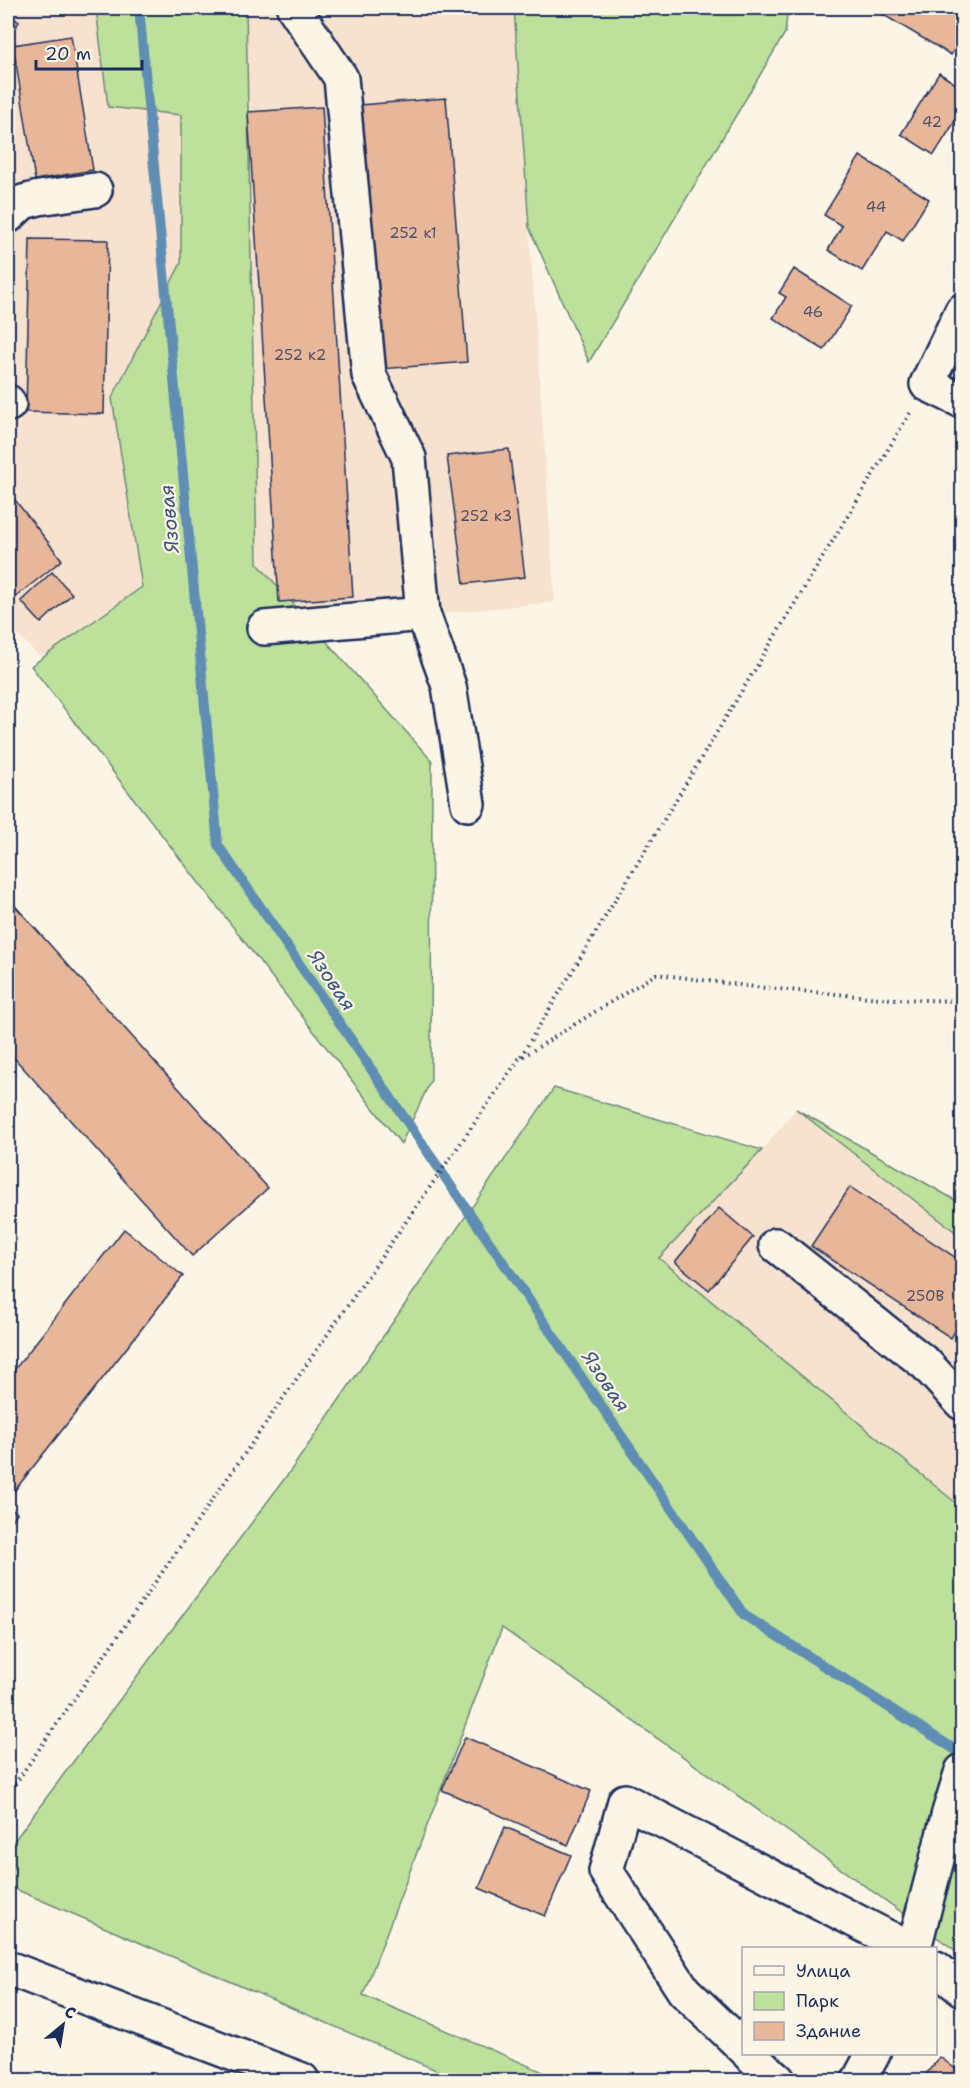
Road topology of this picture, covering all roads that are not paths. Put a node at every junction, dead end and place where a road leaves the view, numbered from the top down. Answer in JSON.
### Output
{"nodes":[{"id":1,"x":294,"y":8,"type":"edge"},
{"id":2,"x":96,"y":190,"type":"dead end"},
{"id":3,"x":8,"y":216,"type":"edge"},
{"id":4,"x":963,"y":311,"type":"edge"},
{"id":5,"x":963,"y":401,"type":"edge"},
{"id":6,"x":423,"y":614,"type":"junction"},
{"id":7,"x":264,"y":628,"type":"dead end"},
{"id":8,"x":468,"y":804,"type":"dead end"},
{"id":9,"x":776,"y":1245,"type":"dead end"},
{"id":10,"x":963,"y":1403,"type":"edge"},
{"id":11,"x":963,"y":1771,"type":"edge"},
{"id":12,"x":906,"y":1947,"type":"edge"},
{"id":13,"x":914,"y":1947,"type":"edge"},
{"id":14,"x":8,"y":1968,"type":"edge"},
{"id":15,"x":937,"y":1969,"type":"edge"},
{"id":16,"x":963,"y":1989,"type":"edge"},
{"id":17,"x":742,"y":2046,"type":"edge"},
{"id":18,"x":751,"y":2055,"type":"edge"},
{"id":19,"x":872,"y":2055,"type":"edge"},
{"id":20,"x":302,"y":2080,"type":"edge"},
{"id":21,"x":778,"y":2080,"type":"edge"},
{"id":22,"x":859,"y":2080,"type":"edge"}],
"edges":[{"from":1,"to":6,"type":"street"},
{"from":2,"to":3,"type":"street"},
{"from":4,"to":5,"type":"street"},
{"from":6,"to":7,"type":"street"},
{"from":6,"to":8,"type":"street"},
{"from":9,"to":10,"type":"street"},
{"from":11,"to":13,"type":"street"},
{"from":12,"to":17,"type":"street"},
{"from":14,"to":20,"type":"street"},
{"from":15,"to":16,"type":"street"},
{"from":18,"to":21,"type":"street"},
{"from":19,"to":22,"type":"street"}]}
